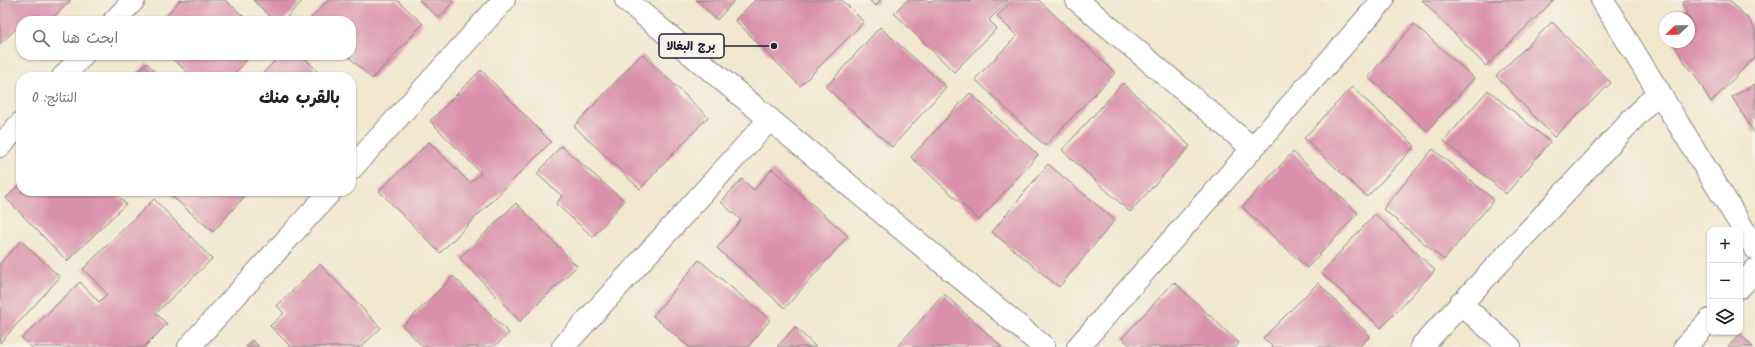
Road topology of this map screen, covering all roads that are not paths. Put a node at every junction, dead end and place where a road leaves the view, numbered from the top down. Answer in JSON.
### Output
{"nodes":[{"id":1,"x":134,"y":0,"type":"edge"},
{"id":2,"x":504,"y":0,"type":"edge"},
{"id":3,"x":626,"y":0,"type":"edge"},
{"id":4,"x":1077,"y":0,"type":"edge"},
{"id":5,"x":1383,"y":0,"type":"edge"},
{"id":6,"x":1602,"y":0,"type":"edge"},
{"id":7,"x":119,"y":16,"type":"edge"},
{"id":8,"x":78,"y":60,"type":"edge"},
{"id":9,"x":68,"y":72,"type":"edge"},
{"id":10,"x":1659,"y":91,"type":"junction"},
{"id":11,"x":770,"y":119,"type":"junction"},
{"id":12,"x":16,"y":128,"type":"edge"},
{"id":13,"x":0,"y":146,"type":"edge"},
{"id":14,"x":1252,"y":148,"type":"junction"},
{"id":15,"x":356,"y":163,"type":"edge"},
{"id":16,"x":326,"y":196,"type":"edge"},
{"id":17,"x":1755,"y":248,"type":"edge"},
{"id":18,"x":1755,"y":270,"type":"edge"},
{"id":19,"x":1743,"y":284,"type":"edge"},
{"id":20,"x":1460,"y":303,"type":"junction"},
{"id":21,"x":1707,"y":323,"type":"edge"},
{"id":22,"x":189,"y":347,"type":"edge"},
{"id":23,"x":563,"y":347,"type":"edge"},
{"id":24,"x":1044,"y":347,"type":"edge"},
{"id":25,"x":1078,"y":347,"type":"edge"},
{"id":26,"x":1421,"y":347,"type":"edge"},
{"id":27,"x":1510,"y":347,"type":"edge"},
{"id":28,"x":1685,"y":347,"type":"edge"}],
"edges":[{"from":1,"to":7,"type":"street"},
{"from":2,"to":15,"type":"street"},
{"from":3,"to":11,"type":"street"},
{"from":4,"to":14,"type":"street"},
{"from":5,"to":14,"type":"street"},
{"from":6,"to":10,"type":"street"},
{"from":8,"to":9,"type":"street"},
{"from":10,"to":17,"type":"street"},
{"from":10,"to":20,"type":"street"},
{"from":11,"to":23,"type":"street"},
{"from":11,"to":24,"type":"street"},
{"from":12,"to":13,"type":"street"},
{"from":14,"to":25,"type":"street"},
{"from":16,"to":22,"type":"street"},
{"from":18,"to":19,"type":"street"},
{"from":20,"to":26,"type":"street"},
{"from":20,"to":27,"type":"street"},
{"from":21,"to":28,"type":"street"}]}
